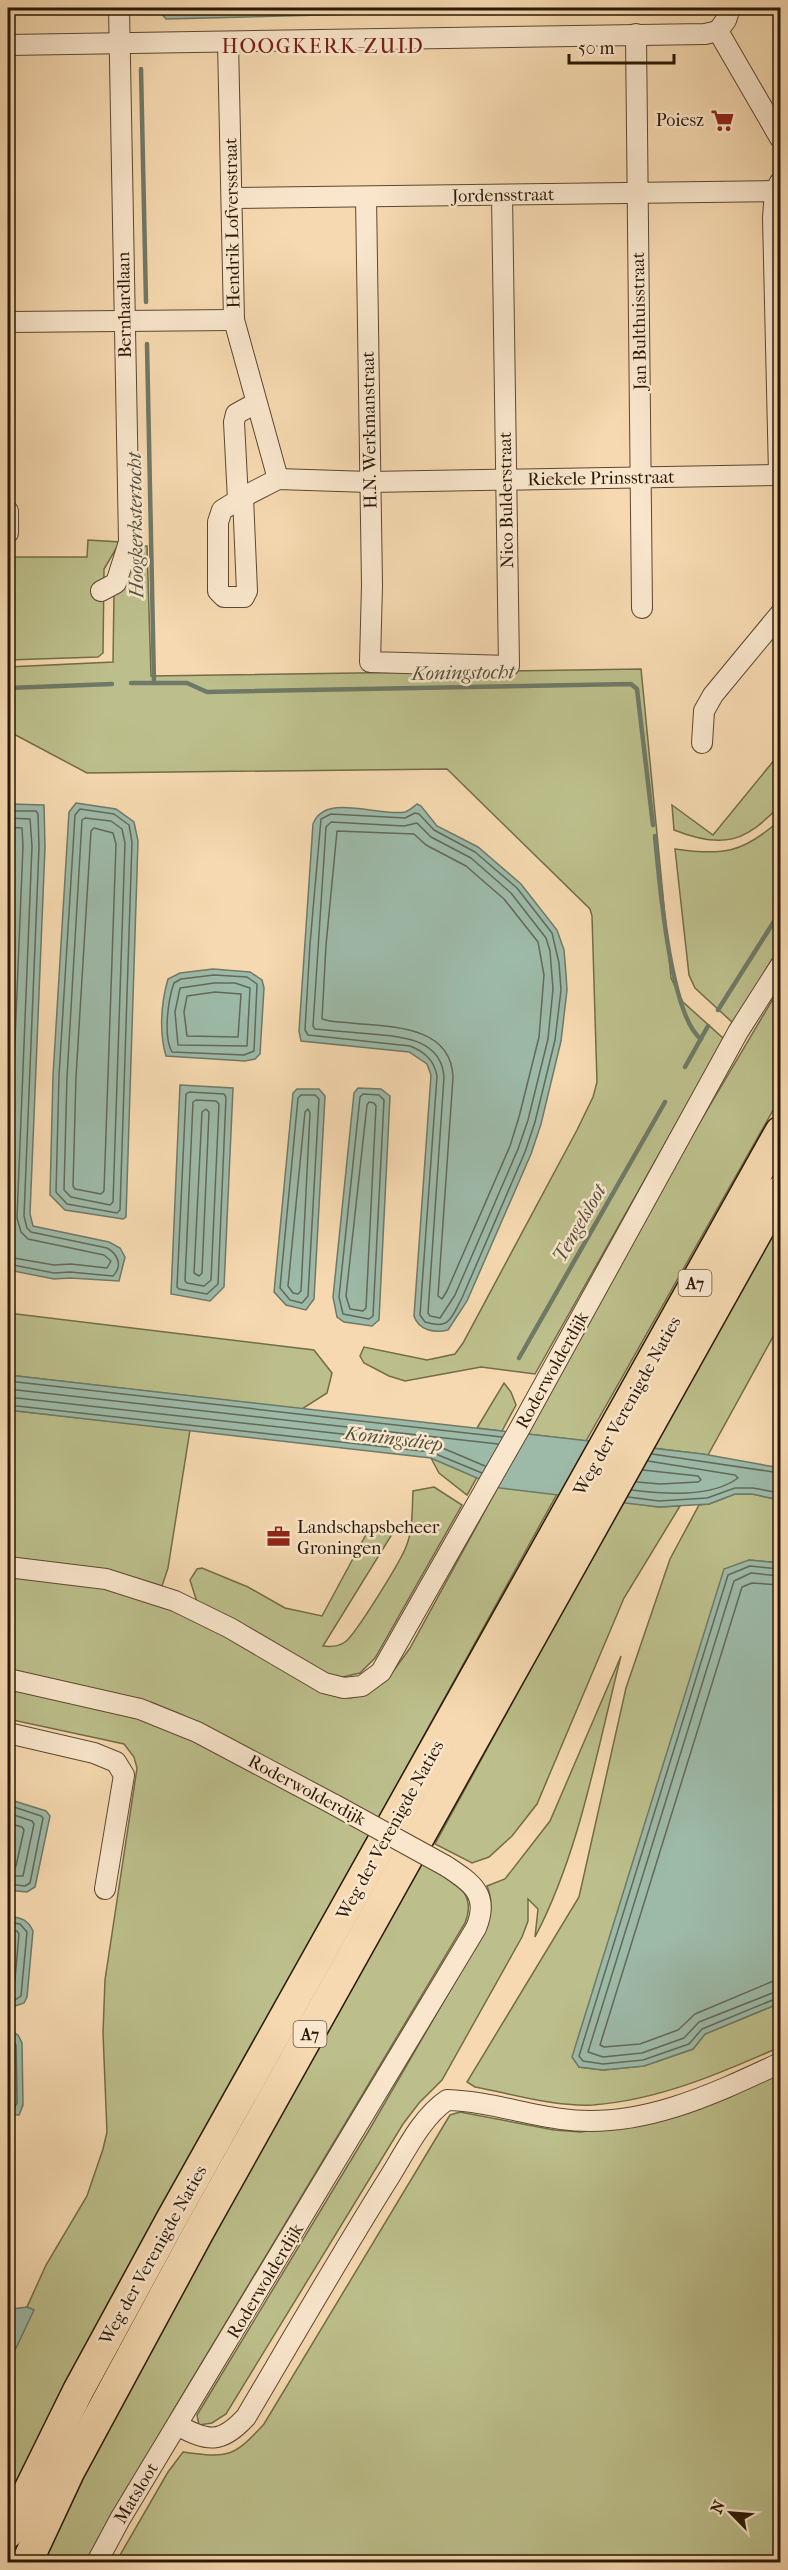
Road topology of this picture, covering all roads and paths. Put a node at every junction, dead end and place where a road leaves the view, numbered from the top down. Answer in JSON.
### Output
{"nodes":[{"id":1,"x":119,"y":8,"type":"edge"},
{"id":2,"x":730,"y":8,"type":"edge"},
{"id":3,"x":718,"y":31,"type":"junction"},
{"id":4,"x":636,"y":34,"type":"junction"},
{"id":5,"x":228,"y":42,"type":"junction"},
{"id":6,"x":120,"y":44,"type":"junction"},
{"id":7,"x":8,"y":45,"type":"edge"},
{"id":8,"x":780,"y":138,"type":"edge"},
{"id":9,"x":778,"y":187,"type":"edge"},
{"id":10,"x":637,"y":193,"type":"junction"},
{"id":11,"x":502,"y":195,"type":"junction"},
{"id":12,"x":366,"y":197,"type":"junction"},
{"id":13,"x":232,"y":198,"type":"junction"},
{"id":14,"x":124,"y":319,"type":"junction"},
{"id":15,"x":234,"y":320,"type":"junction"},
{"id":16,"x":8,"y":322,"type":"edge"},
{"id":17,"x":778,"y":332,"type":"edge"},
{"id":18,"x":256,"y":403,"type":"junction"},
{"id":19,"x":780,"y":474,"type":"edge"},
{"id":20,"x":642,"y":478,"type":"junction"},
{"id":21,"x":278,"y":479,"type":"junction"},
{"id":22,"x":505,"y":480,"type":"junction"},
{"id":23,"x":369,"y":482,"type":"junction"},
{"id":24,"x":8,"y":511,"type":"edge"},
{"id":25,"x":8,"y":533,"type":"edge"},
{"id":26,"x":101,"y":591,"type":"dead end"},
{"id":27,"x":642,"y":608,"type":"dead end"},
{"id":28,"x":780,"y":614,"type":"edge"},
{"id":29,"x":370,"y":662,"type":"joint"},
{"id":30,"x":702,"y":743,"type":"dead end"},
{"id":31,"x":780,"y":966,"type":"edge"},
{"id":32,"x":780,"y":1132,"type":"edge"},
{"id":33,"x":780,"y":1191,"type":"edge"},
{"id":34,"x":8,"y":1567,"type":"edge"},
{"id":35,"x":8,"y":1679,"type":"edge"},
{"id":36,"x":8,"y":1733,"type":"edge"},
{"id":37,"x":105,"y":1889,"type":"dead end"},
{"id":38,"x":780,"y":2063,"type":"edge"},
{"id":39,"x":177,"y":2425,"type":"junction"},
{"id":40,"x":8,"y":2533,"type":"edge"},
{"id":41,"x":27,"y":2562,"type":"edge"},
{"id":42,"x":97,"y":2562,"type":"edge"}],
"edges":[{"from":1,"to":6,"type":"street","name":"Bernhardlaan"},
{"from":2,"to":3,"type":"street"},
{"from":3,"to":4,"type":"street"},
{"from":3,"to":8,"type":"street"},
{"from":4,"to":5,"type":"street"},
{"from":4,"to":10,"type":"street","name":"Jan Bulthuisstraat"},
{"from":5,"to":6,"type":"street"},
{"from":5,"to":13,"type":"street","name":"Hendrik Lofversstraat"},
{"from":6,"to":7,"type":"street"},
{"from":6,"to":14,"type":"street","name":"Bernhardlaan"},
{"from":9,"to":10,"type":"street","name":"Jordensstraat"},
{"from":9,"to":17,"type":"street"},
{"from":10,"to":11,"type":"street","name":"Jordensstraat"},
{"from":10,"to":20,"type":"street","name":"Jan Bulthuisstraat"},
{"from":11,"to":12,"type":"street","name":"Jordensstraat"},
{"from":11,"to":22,"type":"street","name":"Nico Bulderstraat"},
{"from":12,"to":13,"type":"street","name":"Jordensstraat"},
{"from":12,"to":23,"type":"street","name":"H.N. Werkmanstraat"},
{"from":13,"to":15,"type":"street","name":"Hendrik Lofversstraat"},
{"from":14,"to":15,"type":"street"},
{"from":14,"to":16,"type":"street"},
{"from":14,"to":26,"type":"street","name":"Bernhardlaan"},
{"from":15,"to":18,"type":"street","name":"Hendrik Lofversstraat"},
{"from":17,"to":19,"type":"street"},
{"from":18,"to":21,"type":"street","name":"Hendrik Lofversstraat"},
{"from":18,"to":21,"type":"street"},
{"from":19,"to":20,"type":"street","name":"Riekele Prinsstraat"},
{"from":20,"to":22,"type":"street","name":"Riekele Prinsstraat"},
{"from":20,"to":27,"type":"street","name":"Jan Bulthuisstraat"},
{"from":21,"to":23,"type":"street","name":"Riekele Prinsstraat"},
{"from":22,"to":23,"type":"street","name":"Riekele Prinsstraat"},
{"from":22,"to":29,"type":"street","name":"Nico Bulderstraat"},
{"from":23,"to":29,"type":"street","name":"H.N. Werkmanstraat"},
{"from":24,"to":25,"type":"street"},
{"from":28,"to":30,"type":"street"},
{"from":31,"to":34,"type":"street","name":"Roderwolderdijk"},
{"from":32,"to":40,"type":"highway","name":"Weg der Verenigde Naties","number":"A7"},
{"from":33,"to":41,"type":"highway","name":"Weg der Verenigde Naties","number":"A7"},
{"from":35,"to":39,"type":"street","name":"Roderwolderdijk","bridge":true},
{"from":36,"to":37,"type":"street"},
{"from":38,"to":39,"type":"street"},
{"from":39,"to":42,"type":"street","name":"Matsloot"}]}
